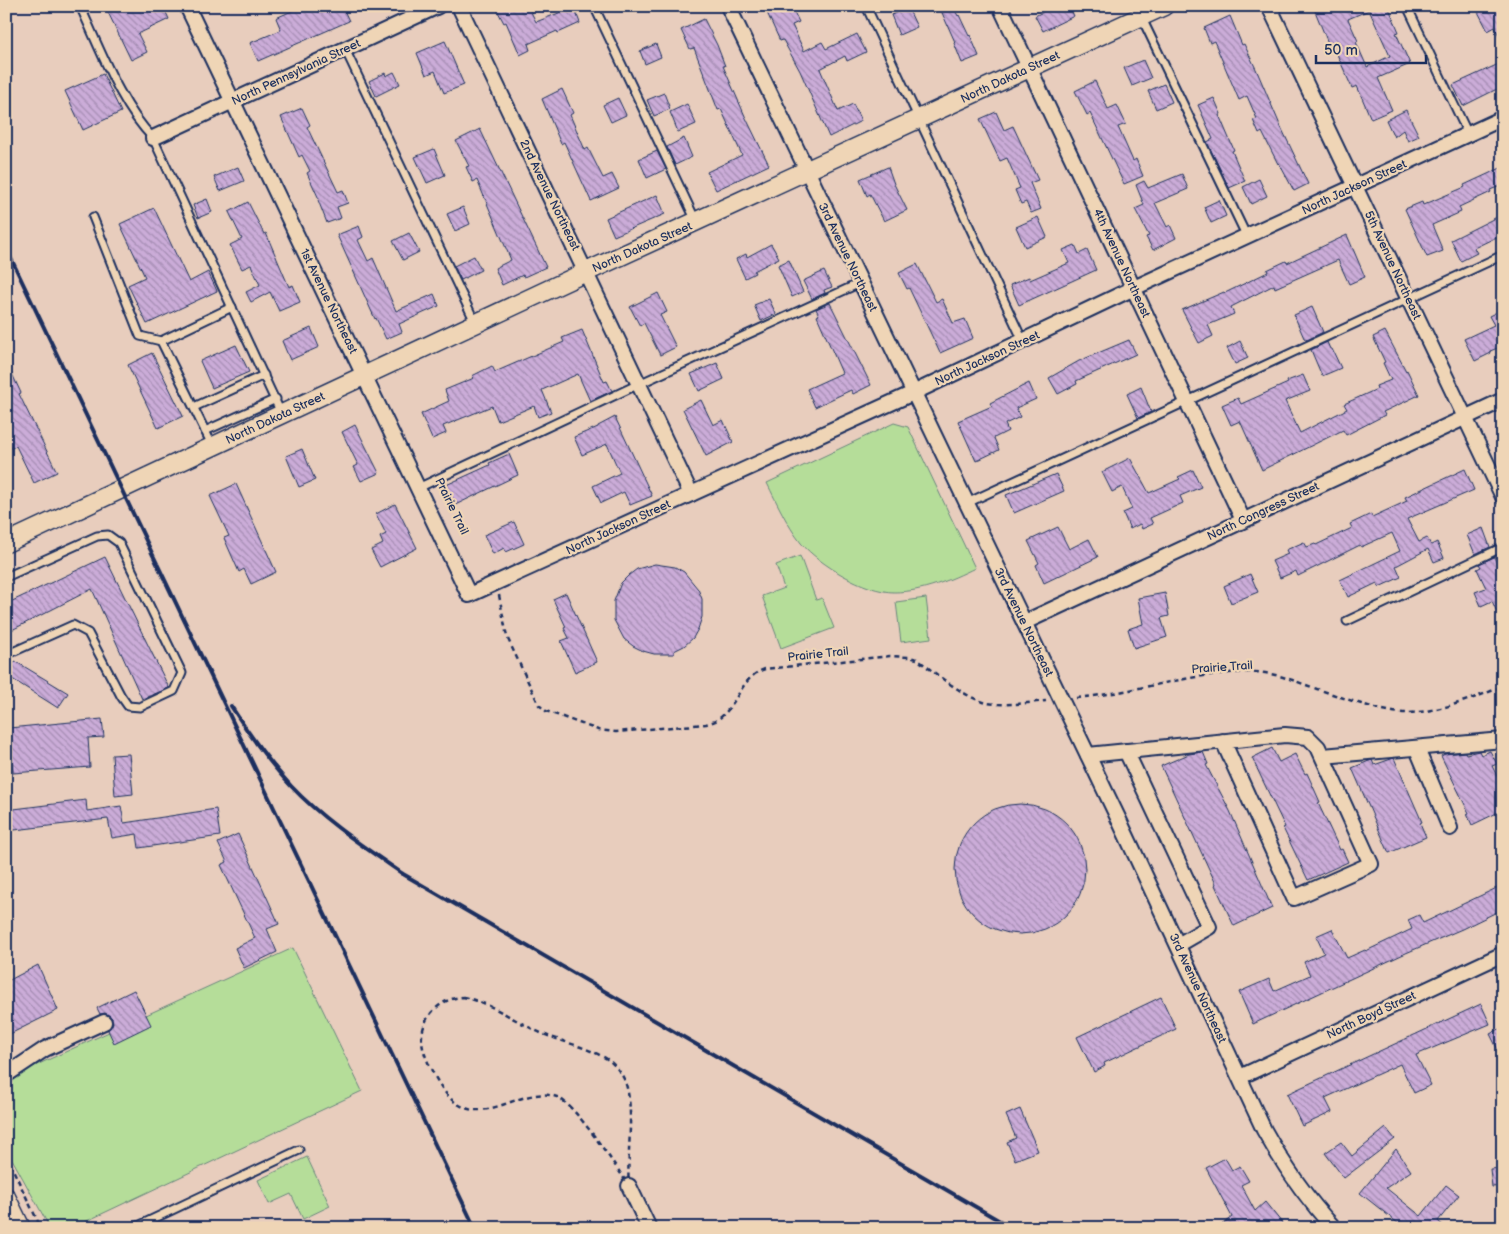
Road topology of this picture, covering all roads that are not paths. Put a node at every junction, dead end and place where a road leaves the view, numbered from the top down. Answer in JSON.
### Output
{"nodes":[{"id":1,"x":80,"y":6,"type":"edge"},
{"id":2,"x":187,"y":6,"type":"edge"},
{"id":3,"x":438,"y":6,"type":"edge"},
{"id":4,"x":459,"y":6,"type":"edge"},
{"id":5,"x":594,"y":6,"type":"edge"},
{"id":6,"x":728,"y":6,"type":"edge"},
{"id":7,"x":866,"y":6,"type":"edge"},
{"id":8,"x":1000,"y":6,"type":"edge"},
{"id":9,"x":1164,"y":6,"type":"edge"},
{"id":10,"x":1269,"y":6,"type":"edge"},
{"id":11,"x":1407,"y":6,"type":"edge"},
{"id":12,"x":1139,"y":12,"type":"edge"},
{"id":13,"x":345,"y":50,"type":"junction"},
{"id":14,"x":1029,"y":68,"type":"junction"},
{"id":15,"x":233,"y":102,"type":"junction"},
{"id":16,"x":1503,"y":118,"type":"edge"},
{"id":17,"x":919,"y":119,"type":"junction"},
{"id":18,"x":1468,"y":134,"type":"junction"},
{"id":19,"x":153,"y":138,"type":"junction"},
{"id":20,"x":807,"y":172,"type":"junction"},
{"id":21,"x":1356,"y":187,"type":"junction"},
{"id":22,"x":94,"y":217,"type":"dead end"},
{"id":23,"x":697,"y":222,"type":"junction"},
{"id":24,"x":1246,"y":237,"type":"junction"},
{"id":25,"x":1503,"y":254,"type":"edge"},
{"id":26,"x":586,"y":272,"type":"junction"},
{"id":27,"x":860,"y":283,"type":"junction"},
{"id":28,"x":1134,"y":288,"type":"junction"},
{"id":29,"x":1409,"y":298,"type":"junction"},
{"id":30,"x":232,"y":307,"type":"junction"},
{"id":31,"x":476,"y":325,"type":"junction"},
{"id":32,"x":1022,"y":341,"type":"junction"},
{"id":33,"x":161,"y":342,"type":"junction"},
{"id":34,"x":264,"y":375,"type":"junction"},
{"id":35,"x":365,"y":377,"type":"junction"},
{"id":36,"x":639,"y":384,"type":"junction"},
{"id":37,"x":913,"y":392,"type":"junction"},
{"id":38,"x":1503,"y":400,"type":"edge"},
{"id":39,"x":1187,"y":401,"type":"junction"},
{"id":40,"x":194,"y":407,"type":"junction"},
{"id":41,"x":279,"y":407,"type":"junction"},
{"id":42,"x":1465,"y":417,"type":"junction"},
{"id":43,"x":209,"y":439,"type":"junction"},
{"id":44,"x":418,"y":488,"type":"junction"},
{"id":45,"x":691,"y":494,"type":"junction"},
{"id":46,"x":1503,"y":496,"type":"edge"},
{"id":47,"x":967,"y":503,"type":"junction"},
{"id":48,"x":1243,"y":520,"type":"junction"},
{"id":49,"x":6,"y":543,"type":"edge"},
{"id":50,"x":1503,"y":547,"type":"edge"},
{"id":51,"x":6,"y":577,"type":"edge"},
{"id":52,"x":469,"y":595,"type":"joint"},
{"id":53,"x":1347,"y":621,"type":"dead end"},
{"id":54,"x":1025,"y":622,"type":"junction"},
{"id":55,"x":6,"y":655,"type":"edge"},
{"id":56,"x":1503,"y":740,"type":"edge"},
{"id":57,"x":1223,"y":742,"type":"junction"},
{"id":58,"x":1417,"y":749,"type":"junction"},
{"id":59,"x":1126,"y":751,"type":"junction"},
{"id":60,"x":1088,"y":755,"type":"junction"},
{"id":61,"x":1323,"y":756,"type":"junction"},
{"id":62,"x":1450,"y":828,"type":"dead end"},
{"id":63,"x":1178,"y":945,"type":"junction"},
{"id":64,"x":1503,"y":954,"type":"edge"},
{"id":65,"x":104,"y":1022,"type":"dead end"},
{"id":66,"x":6,"y":1074,"type":"edge"},
{"id":67,"x":1240,"y":1077,"type":"junction"},
{"id":68,"x":299,"y":1150,"type":"dead end"},
{"id":69,"x":629,"y":1186,"type":"road end"},
{"id":70,"x":6,"y":1197,"type":"edge"},
{"id":71,"x":21,"y":1228,"type":"edge"},
{"id":72,"x":134,"y":1228,"type":"edge"},
{"id":73,"x":649,"y":1228,"type":"edge"},
{"id":74,"x":1334,"y":1228,"type":"edge"}],
"edges":[{"from":1,"to":19,"type":"lane"},
{"from":2,"to":15,"type":"street","name":"1st Avenue Northeast"},
{"from":3,"to":13,"type":"street","name":"North Pennsylvania Street"},
{"from":4,"to":26,"type":"street","name":"2nd Avenue Northeast"},
{"from":5,"to":23,"type":"lane"},
{"from":6,"to":20,"type":"street","name":"3rd Avenue Northeast"},
{"from":7,"to":17,"type":"lane"},
{"from":8,"to":14,"type":"street","name":"4th Avenue Northeast"},
{"from":9,"to":12,"type":"street","name":"North Dakota Street"},
{"from":10,"to":21,"type":"street","name":"5th Avenue Northeast"},
{"from":11,"to":18,"type":"lane"},
{"from":12,"to":14,"type":"street","name":"North Dakota Street"},
{"from":12,"to":24,"type":"lane"},
{"from":13,"to":15,"type":"street","name":"North Pennsylvania Street"},
{"from":13,"to":31,"type":"lane"},
{"from":14,"to":17,"type":"street","name":"North Dakota Street"},
{"from":14,"to":28,"type":"street","name":"4th Avenue Northeast"},
{"from":15,"to":19,"type":"street","name":"North Pennsylvania Street"},
{"from":15,"to":35,"type":"street","name":"1st Avenue Northeast"},
{"from":16,"to":18,"type":"street","name":"North Jackson Street"},
{"from":17,"to":20,"type":"street","name":"North Dakota Street"},
{"from":17,"to":32,"type":"lane"},
{"from":18,"to":21,"type":"street","name":"North Jackson Street"},
{"from":19,"to":30,"type":"lane"},
{"from":20,"to":23,"type":"street","name":"North Dakota Street"},
{"from":20,"to":27,"type":"street","name":"3rd Avenue Northeast"},
{"from":21,"to":24,"type":"street","name":"North Jackson Street"},
{"from":21,"to":29,"type":"street","name":"5th Avenue Northeast"},
{"from":22,"to":33,"type":"lane"},
{"from":23,"to":26,"type":"street","name":"North Dakota Street"},
{"from":24,"to":28,"type":"street","name":"North Jackson Street"},
{"from":25,"to":29,"type":"lane"},
{"from":26,"to":31,"type":"street","name":"North Dakota Street"},
{"from":26,"to":36,"type":"street","name":"2nd Avenue Northeast"},
{"from":27,"to":36,"type":"lane"},
{"from":27,"to":37,"type":"street","name":"3rd Avenue Northeast"},
{"from":28,"to":32,"type":"street","name":"North Jackson Street"},
{"from":28,"to":39,"type":"street","name":"4th Avenue Northeast"},
{"from":29,"to":39,"type":"lane"},
{"from":29,"to":42,"type":"street","name":"5th Avenue Northeast"},
{"from":30,"to":33,"type":"lane"},
{"from":30,"to":34,"type":"lane"},
{"from":31,"to":35,"type":"street","name":"North Dakota Street"},
{"from":32,"to":37,"type":"street","name":"North Jackson Street"},
{"from":33,"to":40,"type":"lane"},
{"from":34,"to":40,"type":"lane"},
{"from":34,"to":41,"type":"lane"},
{"from":35,"to":41,"type":"street","name":"North Dakota Street"},
{"from":35,"to":44,"type":"street","name":"1st Avenue Northeast"},
{"from":36,"to":44,"type":"lane"},
{"from":36,"to":45,"type":"street","name":"2nd Avenue Northeast"},
{"from":37,"to":45,"type":"street","name":"North Jackson Street"},
{"from":37,"to":47,"type":"street","name":"3rd Avenue Northeast"},
{"from":38,"to":42,"type":"street","name":"North Congress Street"},
{"from":39,"to":47,"type":"lane"},
{"from":39,"to":48,"type":"street","name":"4th Avenue Northeast"},
{"from":40,"to":43,"type":"lane"},
{"from":41,"to":43,"type":"street","name":"North Dakota Street"},
{"from":42,"to":46,"type":"street","name":"5th Avenue Northeast"},
{"from":42,"to":48,"type":"street","name":"North Congress Street"},
{"from":43,"to":49,"type":"street","name":"North Dakota Street"},
{"from":44,"to":52,"type":"street","name":"1st Avenue Northeast"},
{"from":45,"to":52,"type":"street","name":"North Jackson Street"},
{"from":47,"to":54,"type":"street","name":"3rd Avenue Northeast"},
{"from":48,"to":54,"type":"street","name":"North Congress Street"},
{"from":50,"to":53,"type":"lane"},
{"from":51,"to":55,"type":"lane"},
{"from":54,"to":60,"type":"street","name":"3rd Avenue Northeast"},
{"from":56,"to":58,"type":"street"},
{"from":57,"to":59,"type":"street"},
{"from":57,"to":61,"type":"street"},
{"from":57,"to":61,"type":"street"},
{"from":58,"to":61,"type":"street"},
{"from":58,"to":62,"type":"street"},
{"from":59,"to":60,"type":"street"},
{"from":59,"to":63,"type":"street"},
{"from":60,"to":63,"type":"street","name":"3rd Avenue Northeast"},
{"from":63,"to":67,"type":"street","name":"3rd Avenue Northeast"},
{"from":64,"to":67,"type":"street","name":"North Boyd Street"},
{"from":65,"to":66,"type":"street"},
{"from":67,"to":74,"type":"street","name":"3rd Avenue Northeast"},
{"from":68,"to":72,"type":"lane"},
{"from":69,"to":73,"type":"street"},
{"from":70,"to":71,"type":"street"}]}
